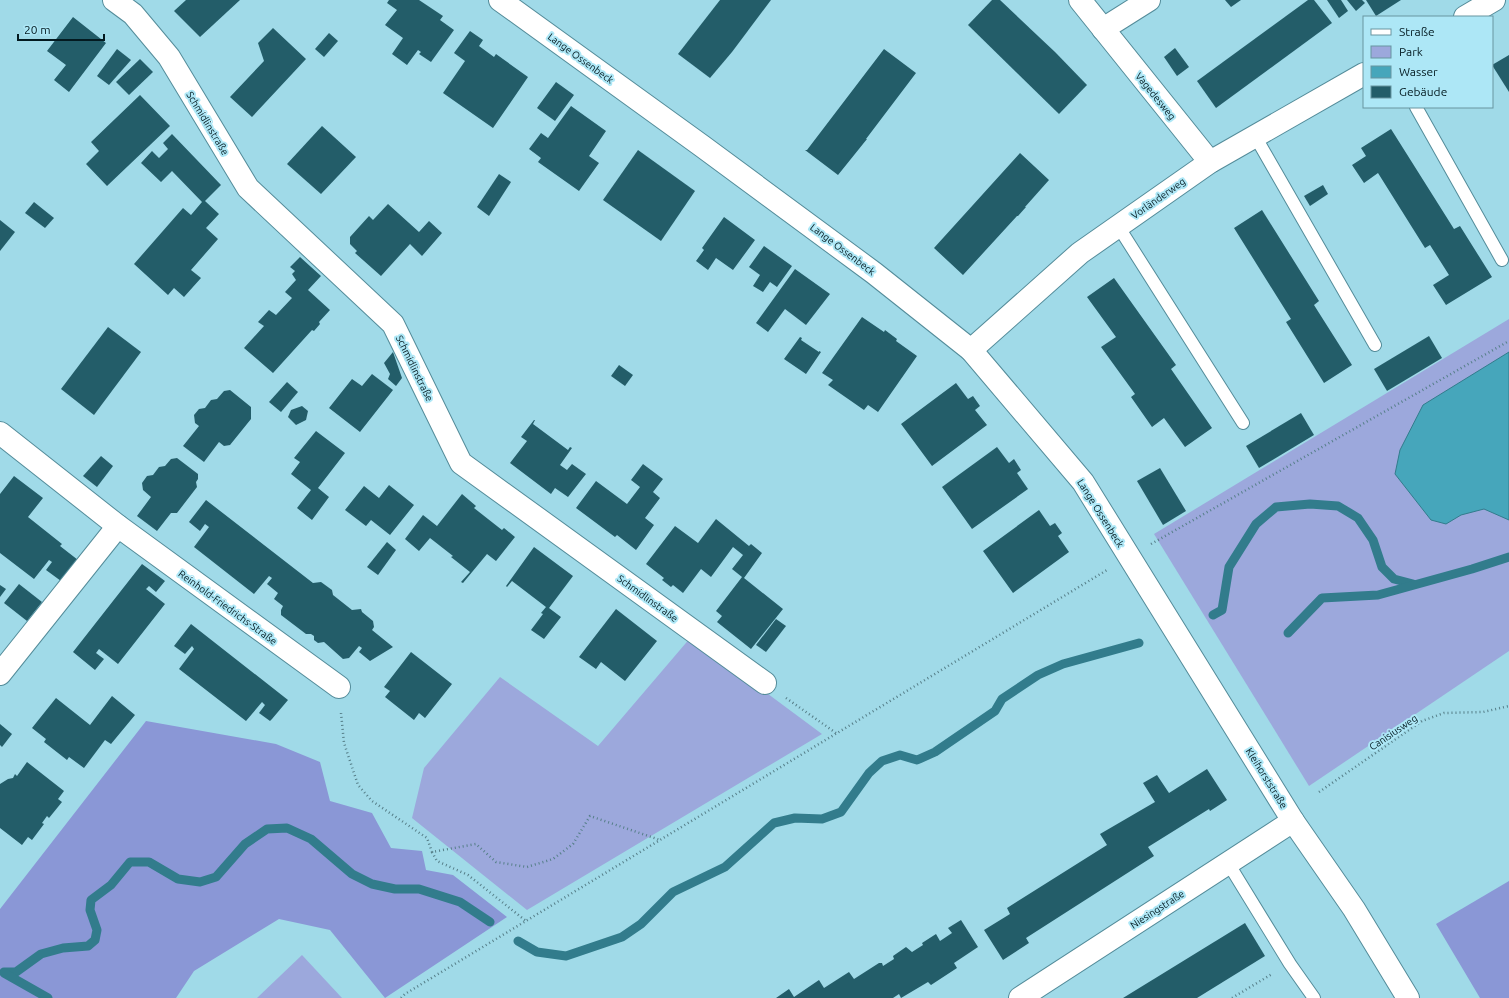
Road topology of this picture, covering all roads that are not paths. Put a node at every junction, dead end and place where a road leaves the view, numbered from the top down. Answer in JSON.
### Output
{"nodes":[{"id":1,"x":114,"y":0,"type":"edge"},
{"id":2,"x":500,"y":0,"type":"edge"},
{"id":3,"x":1080,"y":0,"type":"edge"},
{"id":4,"x":1149,"y":0,"type":"edge"},
{"id":5,"x":1494,"y":0,"type":"edge"},
{"id":6,"x":1467,"y":16,"type":"edge"},
{"id":7,"x":1103,"y":29,"type":"junction"},
{"id":8,"x":1363,"y":75,"type":"edge"},
{"id":9,"x":1417,"y":108,"type":"edge"},
{"id":10,"x":1255,"y":136,"type":"junction"},
{"id":11,"x":1210,"y":162,"type":"junction"},
{"id":12,"x":1118,"y":226,"type":"junction"},
{"id":13,"x":1502,"y":260,"type":"dead end"},
{"id":14,"x":1375,"y":345,"type":"dead end"},
{"id":15,"x":971,"y":350,"type":"junction"},
{"id":16,"x":1243,"y":423,"type":"dead end"},
{"id":17,"x":0,"y":433,"type":"edge"},
{"id":18,"x":118,"y":526,"type":"junction"},
{"id":19,"x":1129,"y":556,"type":"joint"},
{"id":20,"x":0,"y":674,"type":"edge"},
{"id":21,"x":765,"y":683,"type":"road end"},
{"id":22,"x":339,"y":687,"type":"road end"},
{"id":23,"x":1293,"y":821,"type":"junction"},
{"id":24,"x":1228,"y":863,"type":"junction"},
{"id":25,"x":1020,"y":998,"type":"edge"},
{"id":26,"x":1314,"y":998,"type":"edge"},
{"id":27,"x":1408,"y":998,"type":"edge"}],
"edges":[{"from":1,"to":21,"type":"street","name":"Schmidlinstraße"},
{"from":2,"to":15,"type":"street","name":"Lange Ossenbeck"},
{"from":3,"to":7,"type":"street","name":"Vagedesweg"},
{"from":4,"to":7,"type":"street"},
{"from":5,"to":6,"type":"street"},
{"from":7,"to":11,"type":"street","name":"Vagedesweg"},
{"from":8,"to":10,"type":"street","name":"Vorländerweg"},
{"from":9,"to":13,"type":"lane"},
{"from":10,"to":11,"type":"street","name":"Vorländerweg"},
{"from":10,"to":14,"type":"lane"},
{"from":11,"to":12,"type":"street","name":"Vorländerweg"},
{"from":12,"to":15,"type":"street","name":"Vorländerweg"},
{"from":12,"to":16,"type":"lane"},
{"from":15,"to":19,"type":"street","name":"Lange Ossenbeck"},
{"from":17,"to":18,"type":"street","name":"Reinhold-Friedrichs-Straße"},
{"from":18,"to":20,"type":"street"},
{"from":18,"to":22,"type":"street","name":"Reinhold-Friedrichs-Straße"},
{"from":19,"to":23,"type":"street","name":"Kleihorststraße"},
{"from":23,"to":24,"type":"street","name":"Niesingstraße"},
{"from":23,"to":27,"type":"street","name":"Kleihorststraße"},
{"from":24,"to":25,"type":"street","name":"Niesingstraße"},
{"from":24,"to":26,"type":"lane"}]}
